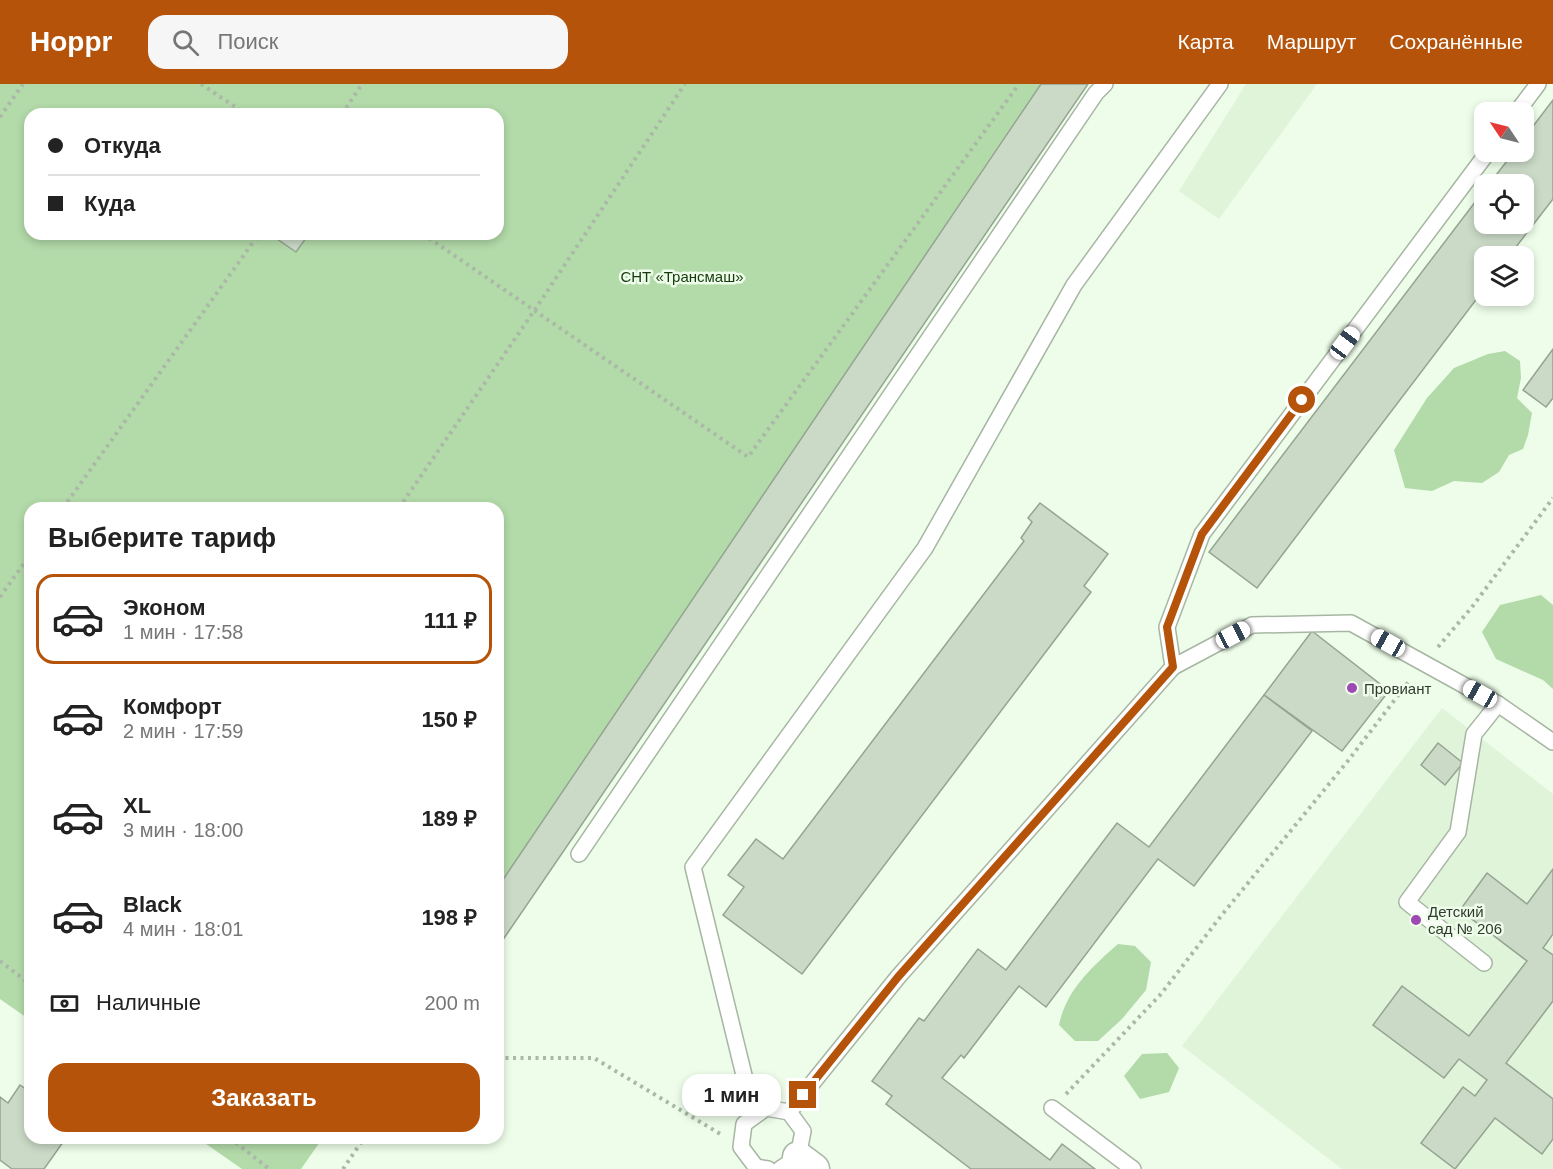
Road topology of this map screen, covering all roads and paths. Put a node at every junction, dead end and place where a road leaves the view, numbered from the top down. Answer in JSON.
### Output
{"nodes":[{"id":1,"x":23,"y":84,"type":"edge"},
{"id":2,"x":201,"y":84,"type":"edge"},
{"id":3,"x":362,"y":84,"type":"edge"},
{"id":4,"x":685,"y":84,"type":"edge"},
{"id":5,"x":1018,"y":84,"type":"edge"},
{"id":6,"x":1105,"y":84,"type":"edge"},
{"id":7,"x":1220,"y":84,"type":"edge"},
{"id":8,"x":1538,"y":84,"type":"edge"},
{"id":9,"x":1524,"y":102,"type":"edge"},
{"id":10,"x":237,"y":108,"type":"edge"},
{"id":11,"x":346,"y":108,"type":"edge"},
{"id":12,"x":0,"y":117,"type":"edge"},
{"id":13,"x":1481,"y":162,"type":"edge"},
{"id":14,"x":255,"y":240,"type":"edge"},
{"id":15,"x":432,"y":240,"type":"edge"},
{"id":16,"x":534,"y":311,"type":"junction"},
{"id":17,"x":1553,"y":498,"type":"edge"},
{"id":18,"x":67,"y":502,"type":"edge"},
{"id":19,"x":403,"y":502,"type":"edge"},
{"id":20,"x":24,"y":563,"type":"edge"},
{"id":21,"x":0,"y":597,"type":"edge"},
{"id":22,"x":1424,"y":663,"type":"junction"},
{"id":23,"x":1173,"y":667,"type":"junction"},
{"id":24,"x":1498,"y":704,"type":"junction"},
{"id":25,"x":1553,"y":742,"type":"edge"},
{"id":26,"x":579,"y":854,"type":"dead end"},
{"id":27,"x":0,"y":961,"type":"edge"},
{"id":28,"x":1484,"y":963,"type":"dead end"},
{"id":29,"x":24,"y":979,"type":"edge"},
{"id":30,"x":504,"y":1058,"type":"edge"},
{"id":31,"x":1052,"y":1108,"type":"joint"},
{"id":32,"x":789,"y":1112,"type":"junction"},
{"id":33,"x":754,"y":1116,"type":"junction"},
{"id":34,"x":238,"y":1144,"type":"edge"},
{"id":35,"x":360,"y":1144,"type":"edge"},
{"id":36,"x":741,"y":1147,"type":"junction"},
{"id":37,"x":797,"y":1165,"type":"edge"},
{"id":38,"x":269,"y":1169,"type":"edge"},
{"id":39,"x":343,"y":1169,"type":"edge"},
{"id":40,"x":768,"y":1169,"type":"edge"},
{"id":41,"x":1133,"y":1169,"type":"edge"}],
"edges":[{"from":1,"to":12,"type":"path"},
{"from":2,"to":10,"type":"path"},
{"from":3,"to":11,"type":"path"},
{"from":4,"to":16,"type":"path"},
{"from":5,"to":16,"type":"path"},
{"from":6,"to":26,"type":"lane"},
{"from":7,"to":33,"type":"lane"},
{"from":8,"to":9,"type":"lane"},
{"from":13,"to":23,"type":"lane"},
{"from":14,"to":18,"type":"path"},
{"from":15,"to":16,"type":"path"},
{"from":16,"to":19,"type":"path"},
{"from":17,"to":22,"type":"path"},
{"from":20,"to":21,"type":"path"},
{"from":22,"to":23,"type":"lane"},
{"from":22,"to":24,"type":"lane"},
{"from":22,"to":31,"type":"path"},
{"from":23,"to":32,"type":"lane"},
{"from":24,"to":25,"type":"lane"},
{"from":24,"to":28,"type":"lane"},
{"from":27,"to":29,"type":"path"},
{"from":30,"to":36,"type":"path"},
{"from":31,"to":41,"type":"lane"},
{"from":32,"to":33,"type":"lane"},
{"from":32,"to":37,"type":"lane"},
{"from":33,"to":36,"type":"lane"},
{"from":34,"to":38,"type":"path"},
{"from":35,"to":39,"type":"path"},
{"from":36,"to":40,"type":"lane"}]}
